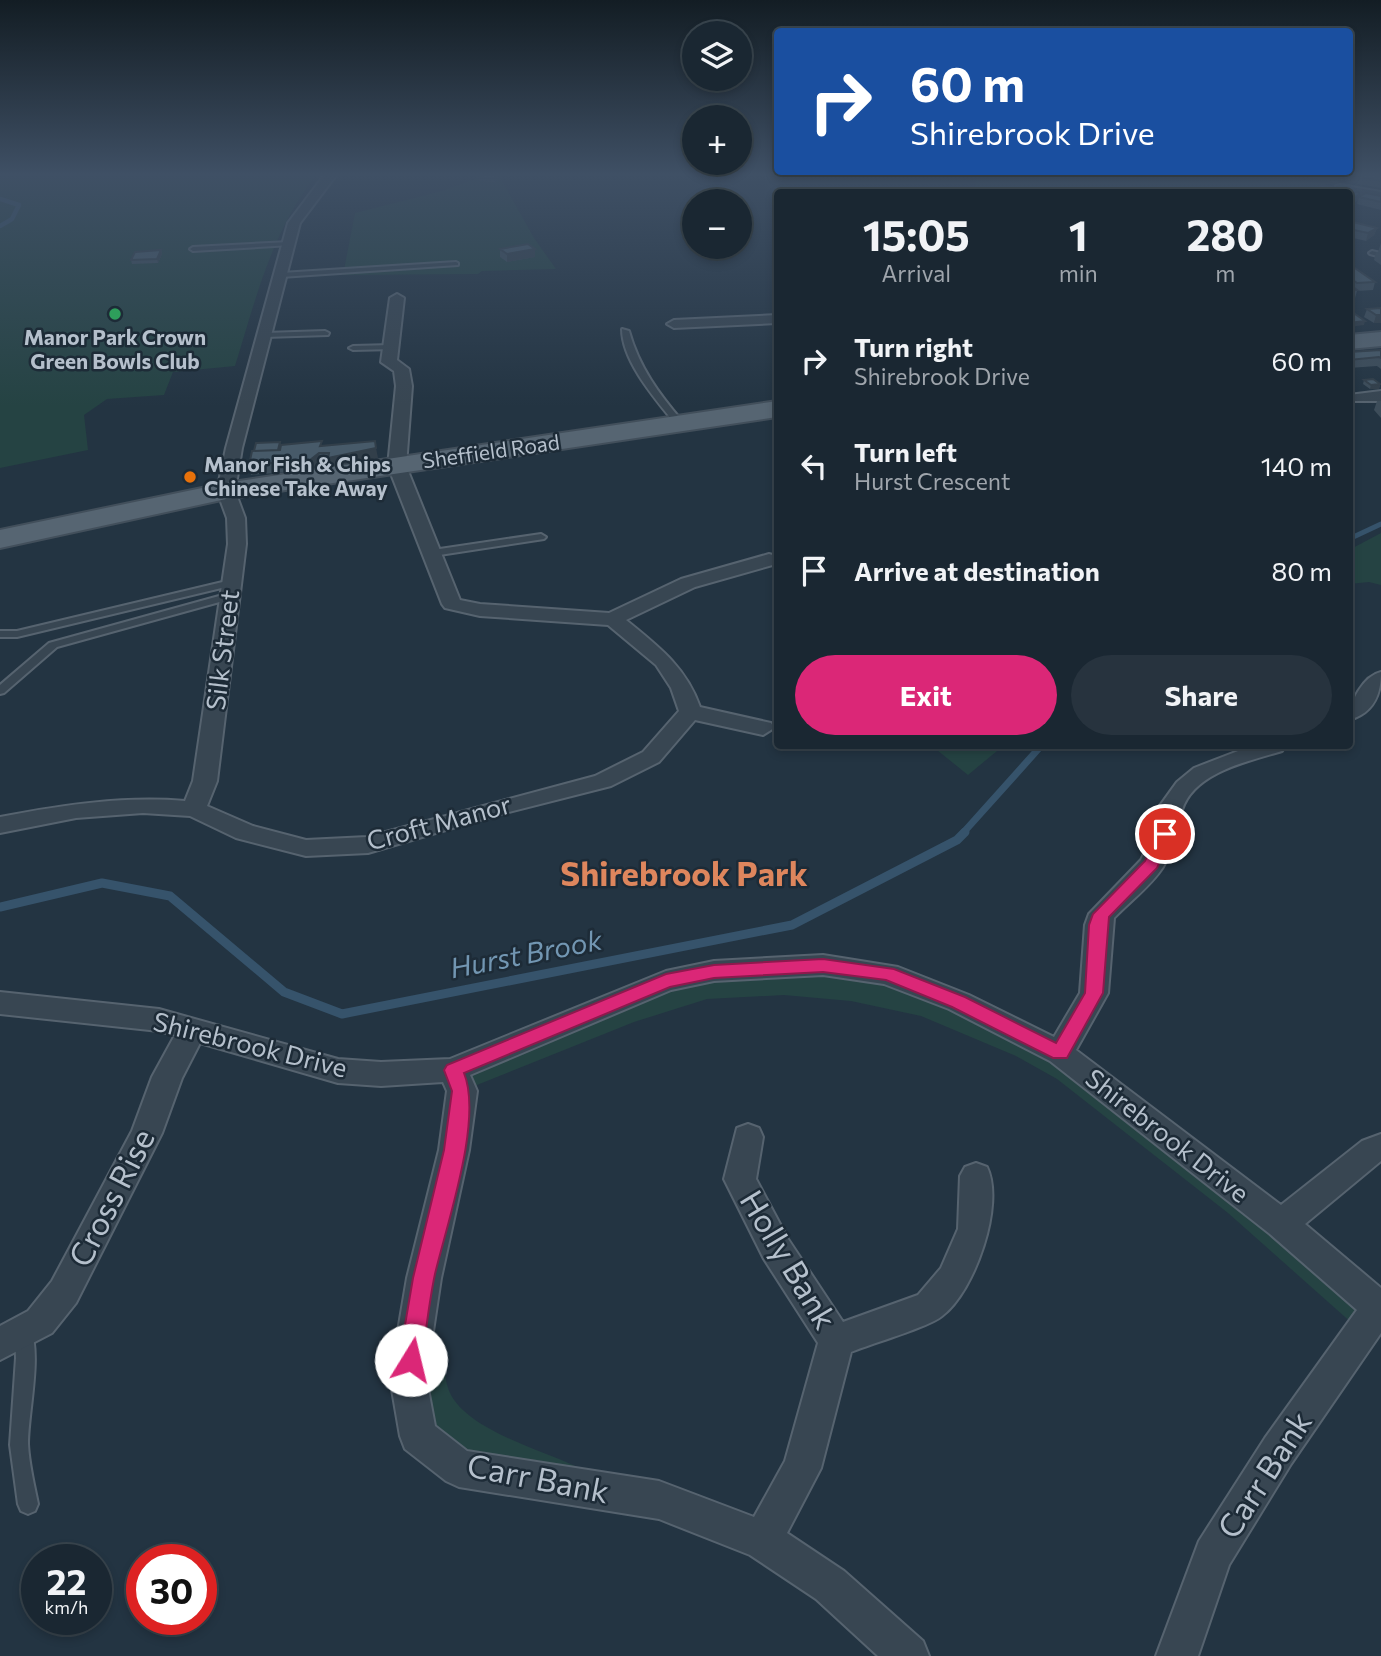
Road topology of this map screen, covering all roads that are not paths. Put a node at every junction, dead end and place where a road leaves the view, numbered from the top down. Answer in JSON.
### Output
{"nodes":[{"id":1,"x":287,"y":251,"type":"edge"},
{"id":2,"x":1372,"y":253,"type":"dead end"},
{"id":3,"x":1381,"y":255,"type":"edge"},
{"id":4,"x":456,"y":264,"type":"dead end"},
{"id":5,"x":281,"y":275,"type":"junction"},
{"id":6,"x":415,"y":298,"type":"dead end"},
{"id":7,"x":774,"y":319,"type":"edge"},
{"id":8,"x":674,"y":324,"type":"dead end"},
{"id":9,"x":625,"y":331,"type":"dead end"},
{"id":10,"x":325,"y":333,"type":"dead end"},
{"id":11,"x":265,"y":335,"type":"junction"},
{"id":12,"x":1381,"y":339,"type":"edge"},
{"id":13,"x":1353,"y":342,"type":"edge"},
{"id":14,"x":391,"y":347,"type":"junction"},
{"id":15,"x":353,"y":348,"type":"dead end"},
{"id":16,"x":1381,"y":396,"type":"edge"},
{"id":17,"x":1355,"y":398,"type":"dead end"},
{"id":18,"x":774,"y":409,"type":"edge"},
{"id":19,"x":680,"y":424,"type":"junction"},
{"id":20,"x":397,"y":466,"type":"junction"},
{"id":21,"x":226,"y":491,"type":"junction"},
{"id":22,"x":541,"y":537,"type":"dead end"},
{"id":23,"x":0,"y":539,"type":"edge"},
{"id":24,"x":433,"y":553,"type":"junction"},
{"id":25,"x":769,"y":560,"type":"dead end"},
{"id":26,"x":231,"y":590,"type":"junction"},
{"id":27,"x":613,"y":619,"type":"junction"},
{"id":28,"x":0,"y":634,"type":"edge"},
{"id":29,"x":1381,"y":678,"type":"edge"},
{"id":30,"x":0,"y":691,"type":"edge"},
{"id":31,"x":1353,"y":710,"type":"edge"},
{"id":32,"x":690,"y":712,"type":"junction"},
{"id":33,"x":763,"y":727,"type":"dead end"},
{"id":34,"x":1264,"y":749,"type":"edge"},
{"id":35,"x":194,"y":809,"type":"junction"},
{"id":36,"x":0,"y":825,"type":"edge"},
{"id":37,"x":0,"y":1003,"type":"edge"},
{"id":38,"x":194,"y":1028,"type":"junction"},
{"id":39,"x":1060,"y":1053,"type":"junction"},
{"id":40,"x":453,"y":1070,"type":"junction"},
{"id":41,"x":748,"y":1137,"type":"dead end"},
{"id":42,"x":1381,"y":1147,"type":"edge"},
{"id":43,"x":976,"y":1177,"type":"dead end"},
{"id":44,"x":1282,"y":1224,"type":"junction"},
{"id":45,"x":1380,"y":1308,"type":"edge"},
{"id":46,"x":12,"y":1337,"type":"edge"},
{"id":47,"x":836,"y":1341,"type":"junction"},
{"id":48,"x":28,"y":1504,"type":"dead end"},
{"id":49,"x":763,"y":1540,"type":"junction"},
{"id":50,"x":908,"y":1656,"type":"edge"},
{"id":51,"x":1177,"y":1656,"type":"edge"}],
"edges":[{"from":1,"to":5,"type":"street"},
{"from":2,"to":3,"type":"lane"},
{"from":4,"to":5,"type":"lane"},
{"from":5,"to":11,"type":"street"},
{"from":6,"to":14,"type":"street"},
{"from":7,"to":8,"type":"street"},
{"from":9,"to":19,"type":"lane"},
{"from":10,"to":11,"type":"lane"},
{"from":11,"to":21,"type":"street"},
{"from":12,"to":13,"type":"main road"},
{"from":14,"to":15,"type":"lane"},
{"from":14,"to":20,"type":"street"},
{"from":16,"to":17,"type":"street"},
{"from":18,"to":19,"type":"main road","name":"Sheffield Road"},
{"from":19,"to":20,"type":"main road","name":"Sheffield Road"},
{"from":20,"to":21,"type":"main road","name":"Sheffield Road"},
{"from":20,"to":24,"type":"street"},
{"from":21,"to":23,"type":"main road","name":"Sheffield Road"},
{"from":21,"to":26,"type":"street","name":"Silk Street"},
{"from":22,"to":24,"type":"lane"},
{"from":24,"to":27,"type":"street"},
{"from":25,"to":27,"type":"street"},
{"from":26,"to":28,"type":"lane"},
{"from":26,"to":30,"type":"lane"},
{"from":26,"to":35,"type":"street","name":"Silk Street"},
{"from":27,"to":32,"type":"street"},
{"from":29,"to":31,"type":"street"},
{"from":32,"to":33,"type":"street"},
{"from":32,"to":35,"type":"street","name":"Croft Manor"},
{"from":34,"to":39,"type":"street"},
{"from":35,"to":36,"type":"street","name":"Croft Manor"},
{"from":37,"to":38,"type":"street","name":"Shirebrook Drive"},
{"from":38,"to":40,"type":"street","name":"Shirebrook Drive"},
{"from":38,"to":46,"type":"street","name":"Cross Rise"},
{"from":39,"to":40,"type":"street","name":"Shirebrook Drive"},
{"from":39,"to":44,"type":"street","name":"Shirebrook Drive"},
{"from":40,"to":49,"type":"street","name":"Carr Bank"},
{"from":41,"to":47,"type":"street","name":"Holly Bank"},
{"from":42,"to":44,"type":"street"},
{"from":43,"to":47,"type":"street","name":"Holly Bank"},
{"from":44,"to":45,"type":"street","name":"Shirebrook Drive"},
{"from":45,"to":51,"type":"street","name":"Carr Bank"},
{"from":46,"to":48,"type":"lane"},
{"from":47,"to":49,"type":"street","name":"Holly Bank"},
{"from":49,"to":50,"type":"street","name":"Carr Bank"}]}
